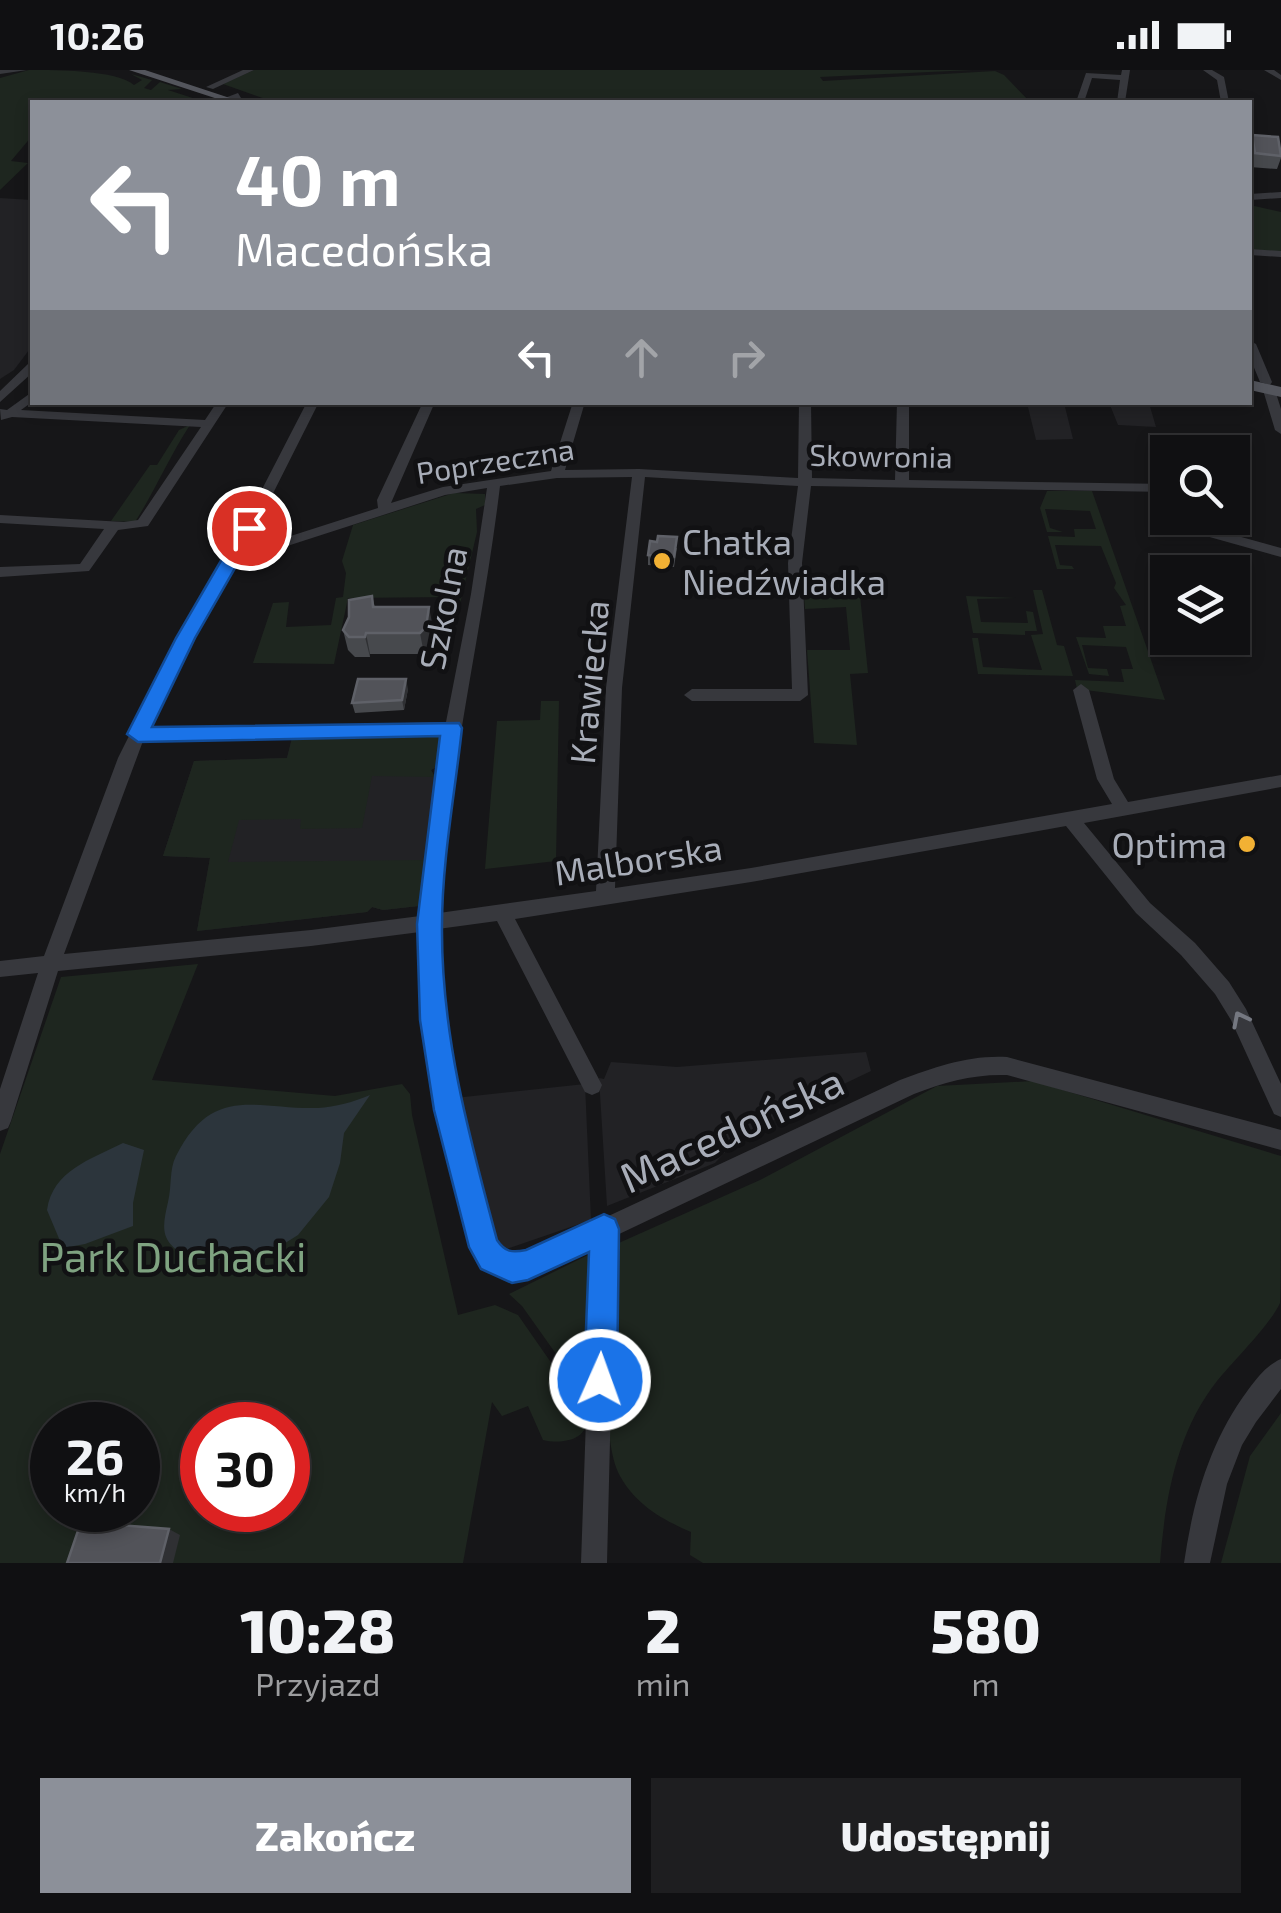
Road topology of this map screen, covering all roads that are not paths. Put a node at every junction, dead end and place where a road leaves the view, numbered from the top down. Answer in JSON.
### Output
{"nodes":[{"id":1,"x":23,"y":70,"type":"edge"},
{"id":2,"x":134,"y":70,"type":"edge"},
{"id":3,"x":160,"y":70,"type":"edge"},
{"id":4,"x":250,"y":70,"type":"edge"},
{"id":5,"x":1207,"y":70,"type":"edge"},
{"id":6,"x":1268,"y":70,"type":"edge"},
{"id":7,"x":0,"y":72,"type":"edge"},
{"id":8,"x":1126,"y":74,"type":"edge"},
{"id":9,"x":1281,"y":78,"type":"edge"},
{"id":10,"x":210,"y":87,"type":"junction"},
{"id":11,"x":233,"y":100,"type":"edge"},
{"id":12,"x":1081,"y":100,"type":"edge"},
{"id":13,"x":1121,"y":100,"type":"edge"},
{"id":14,"x":1225,"y":100,"type":"edge"},
{"id":15,"x":1281,"y":196,"type":"edge"},
{"id":16,"x":1252,"y":197,"type":"edge"},
{"id":17,"x":1252,"y":252,"type":"edge"},
{"id":18,"x":1281,"y":254,"type":"edge"},
{"id":19,"x":1252,"y":349,"type":"edge"},
{"id":20,"x":30,"y":369,"type":"edge"},
{"id":21,"x":1266,"y":386,"type":"edge"},
{"id":22,"x":30,"y":397,"type":"edge"},
{"id":23,"x":0,"y":398,"type":"edge"},
{"id":24,"x":221,"y":405,"type":"edge"},
{"id":25,"x":311,"y":405,"type":"edge"},
{"id":26,"x":428,"y":405,"type":"edge"},
{"id":27,"x":578,"y":405,"type":"edge"},
{"id":28,"x":805,"y":405,"type":"edge"},
{"id":29,"x":903,"y":405,"type":"edge"},
{"id":30,"x":3,"y":416,"type":"edge"},
{"id":31,"x":210,"y":424,"type":"junction"},
{"id":32,"x":1281,"y":430,"type":"edge"},
{"id":33,"x":594,"y":472,"type":"joint"},
{"id":34,"x":639,"y":473,"type":"junction"},
{"id":35,"x":557,"y":474,"type":"junction"},
{"id":36,"x":805,"y":482,"type":"junction"},
{"id":37,"x":494,"y":483,"type":"junction"},
{"id":38,"x":902,"y":484,"type":"junction"},
{"id":39,"x":1150,"y":488,"type":"edge"},
{"id":40,"x":385,"y":509,"type":"junction"},
{"id":41,"x":0,"y":519,"type":"edge"},
{"id":42,"x":114,"y":526,"type":"junction"},
{"id":43,"x":1218,"y":535,"type":"edge"},
{"id":44,"x":1281,"y":553,"type":"edge"},
{"id":45,"x":233,"y":559,"type":"junction"},
{"id":46,"x":0,"y":572,"type":"edge"},
{"id":47,"x":1081,"y":690,"type":"dead end"},
{"id":48,"x":692,"y":694,"type":"dead end"},
{"id":49,"x":451,"y":728,"type":"junction"},
{"id":50,"x":138,"y":734,"type":"junction"},
{"id":51,"x":1277,"y":787,"type":"edge"},
{"id":52,"x":1124,"y":810,"type":"junction"},
{"id":53,"x":1070,"y":820,"type":"junction"},
{"id":54,"x":605,"y":897,"type":"junction"},
{"id":55,"x":502,"y":913,"type":"junction"},
{"id":56,"x":429,"y":924,"type":"junction"},
{"id":57,"x":51,"y":964,"type":"junction"},
{"id":58,"x":0,"y":969,"type":"edge"},
{"id":59,"x":592,"y":1085,"type":"dead end"},
{"id":60,"x":1281,"y":1107,"type":"edge"},
{"id":61,"x":0,"y":1121,"type":"edge"},
{"id":62,"x":1281,"y":1140,"type":"edge"},
{"id":63,"x":604,"y":1229,"type":"junction"},
{"id":64,"x":1281,"y":1372,"type":"edge"},
{"id":65,"x":594,"y":1563,"type":"edge"},
{"id":66,"x":1197,"y":1563,"type":"edge"}],
"edges":[{"from":1,"to":7,"type":"street"},
{"from":2,"to":11,"type":"main road"},
{"from":3,"to":10,"type":"main road"},
{"from":4,"to":10,"type":"street"},
{"from":5,"to":14,"type":"street"},
{"from":6,"to":9,"type":"street"},
{"from":8,"to":12,"type":"street"},
{"from":8,"to":13,"type":"street"},
{"from":10,"to":11,"type":"main road"},
{"from":15,"to":16,"type":"street"},
{"from":17,"to":18,"type":"street"},
{"from":19,"to":21,"type":"street"},
{"from":20,"to":23,"type":"street"},
{"from":21,"to":32,"type":"street"},
{"from":22,"to":30,"type":"street"},
{"from":24,"to":31,"type":"street"},
{"from":25,"to":45,"type":"street"},
{"from":26,"to":40,"type":"street"},
{"from":27,"to":35,"type":"street"},
{"from":28,"to":36,"type":"street"},
{"from":29,"to":38,"type":"street"},
{"from":30,"to":31,"type":"street"},
{"from":31,"to":42,"type":"street"},
{"from":33,"to":34,"type":"street","name":"Skowronia"},
{"from":33,"to":35,"type":"street","name":"Poprzeczna"},
{"from":34,"to":36,"type":"street","name":"Skowronia"},
{"from":34,"to":54,"type":"street","name":"Krawiecka"},
{"from":35,"to":37,"type":"street","name":"Poprzeczna"},
{"from":36,"to":38,"type":"street","name":"Skowronia"},
{"from":36,"to":48,"type":"street"},
{"from":37,"to":40,"type":"street","name":"Poprzeczna"},
{"from":37,"to":49,"type":"street","name":"Szkolna"},
{"from":38,"to":39,"type":"street","name":"Skowronia"},
{"from":40,"to":45,"type":"street","name":"Poprzeczna"},
{"from":41,"to":42,"type":"street"},
{"from":42,"to":46,"type":"street"},
{"from":43,"to":44,"type":"street"},
{"from":45,"to":50,"type":"street"},
{"from":47,"to":52,"type":"street"},
{"from":49,"to":50,"type":"street"},
{"from":49,"to":56,"type":"street","name":"Szkolna"},
{"from":50,"to":57,"type":"street"},
{"from":51,"to":52,"type":"street","name":"Malborska"},
{"from":52,"to":53,"type":"street","name":"Malborska"},
{"from":53,"to":54,"type":"street","name":"Malborska"},
{"from":60,"to":53,"type":"street","one_way":true},
{"from":54,"to":55,"type":"street","name":"Malborska"},
{"from":55,"to":56,"type":"street","name":"Malborska"},
{"from":55,"to":59,"type":"street"},
{"from":56,"to":57,"type":"street","name":"Malborska"},
{"from":56,"to":63,"type":"street","name":"Macedońska"},
{"from":57,"to":58,"type":"street","name":"Malborska"},
{"from":57,"to":61,"type":"street"},
{"from":62,"to":63,"type":"street","name":"Macedońska"},
{"from":63,"to":65,"type":"street"},
{"from":64,"to":66,"type":"street"}]}
